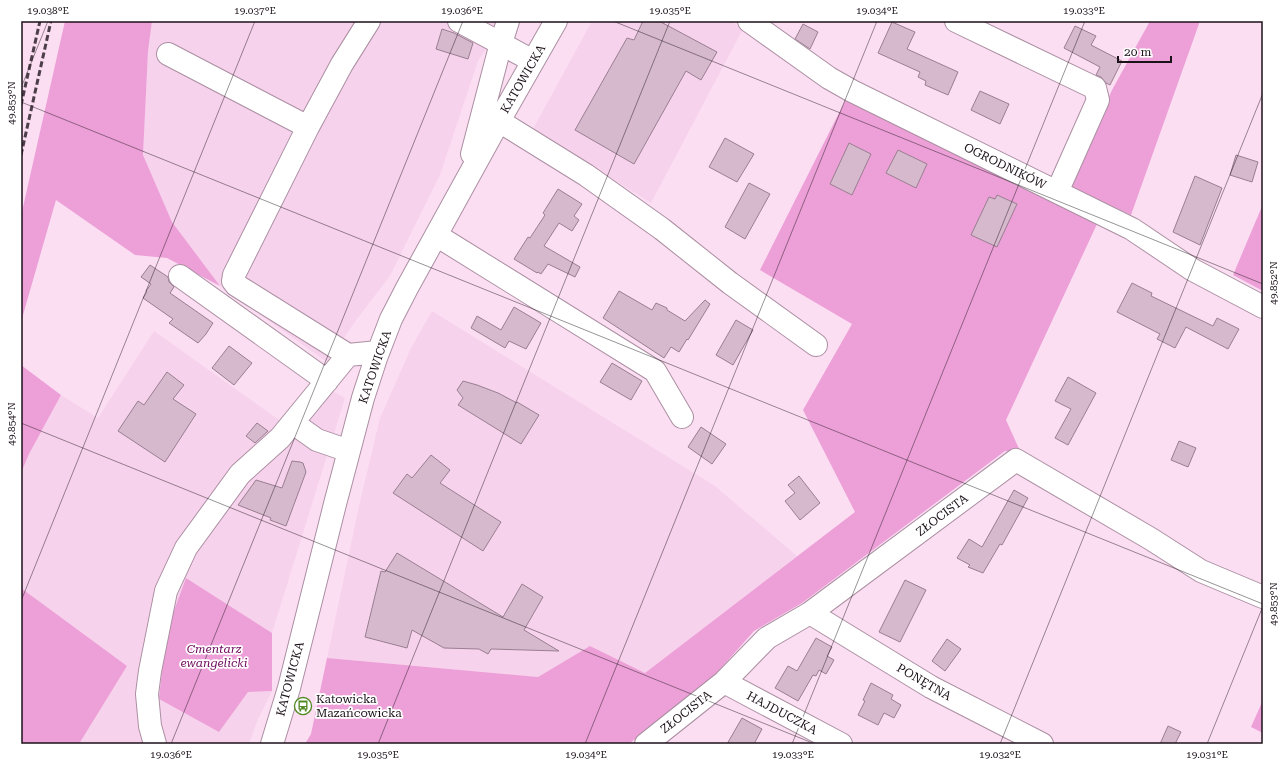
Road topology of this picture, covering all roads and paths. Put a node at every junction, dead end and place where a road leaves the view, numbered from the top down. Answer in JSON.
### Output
{"nodes":[{"id":1,"x":369,"y":21,"type":"edge"},
{"id":2,"x":459,"y":21,"type":"edge"},
{"id":3,"x":484,"y":21,"type":"edge"},
{"id":4,"x":508,"y":21,"type":"edge"},
{"id":5,"x":556,"y":21,"type":"edge"},
{"id":6,"x":749,"y":21,"type":"edge"},
{"id":7,"x":956,"y":21,"type":"edge"},
{"id":8,"x":501,"y":43,"type":"junction"},
{"id":9,"x":168,"y":54,"type":"dead end"},
{"id":10,"x":533,"y":61,"type":"junction"},
{"id":11,"x":500,"y":121,"type":"junction"},
{"id":12,"x":308,"y":127,"type":"junction"},
{"id":13,"x":464,"y":184,"type":"junction"},
{"id":14,"x":1057,"y":192,"type":"junction"},
{"id":15,"x":436,"y":235,"type":"junction"},
{"id":16,"x":180,"y":276,"type":"dead end"},
{"id":17,"x":1263,"y":307,"type":"edge"},
{"id":18,"x":816,"y":345,"type":"dead end"},
{"id":19,"x":378,"y":352,"type":"junction"},
{"id":20,"x":348,"y":355,"type":"junction"},
{"id":21,"x":327,"y":381,"type":"junction"},
{"id":22,"x":682,"y":417,"type":"dead end"},
{"id":23,"x":293,"y":423,"type":"junction"},
{"id":24,"x":349,"y":451,"type":"junction"},
{"id":25,"x":1263,"y":597,"type":"edge"},
{"id":26,"x":810,"y":612,"type":"junction"},
{"id":27,"x":724,"y":682,"type":"junction"},
{"id":28,"x":155,"y":744,"type":"edge"},
{"id":29,"x":272,"y":744,"type":"edge"},
{"id":30,"x":646,"y":744,"type":"edge"},
{"id":31,"x":841,"y":744,"type":"edge"},
{"id":32,"x":1042,"y":744,"type":"edge"}],
"edges":[{"from":1,"to":12,"type":"street"},
{"from":2,"to":8,"type":"street"},
{"from":3,"to":8,"type":"street"},
{"from":4,"to":8,"type":"street"},
{"from":5,"to":10,"type":"street","name":"KATOWICKA"},
{"from":6,"to":14,"type":"street","name":"OGRODNIKÓW"},
{"from":7,"to":14,"type":"street"},
{"from":8,"to":10,"type":"street"},
{"from":8,"to":13,"type":"street"},
{"from":9,"to":12,"type":"street"},
{"from":10,"to":11,"type":"street","name":"KATOWICKA"},
{"from":11,"to":13,"type":"street","name":"KATOWICKA"},
{"from":11,"to":18,"type":"street"},
{"from":12,"to":20,"type":"street"},
{"from":13,"to":15,"type":"street","name":"KATOWICKA"},
{"from":14,"to":17,"type":"street","name":"OGRODNIKÓW"},
{"from":15,"to":19,"type":"street","name":"KATOWICKA"},
{"from":15,"to":22,"type":"street"},
{"from":16,"to":21,"type":"street"},
{"from":19,"to":20,"type":"street"},
{"from":19,"to":24,"type":"street","name":"KATOWICKA"},
{"from":20,"to":21,"type":"street"},
{"from":21,"to":23,"type":"street"},
{"from":23,"to":24,"type":"street"},
{"from":23,"to":28,"type":"street"},
{"from":24,"to":29,"type":"street","name":"KATOWICKA"},
{"from":25,"to":26,"type":"street","name":"ZŁOCISTA"},
{"from":26,"to":27,"type":"street","name":"ZŁOCISTA"},
{"from":26,"to":32,"type":"street","name":"PONĘTNA"},
{"from":27,"to":30,"type":"street","name":"ZŁOCISTA"},
{"from":27,"to":31,"type":"street","name":"HAJDUCZKA"}]}
